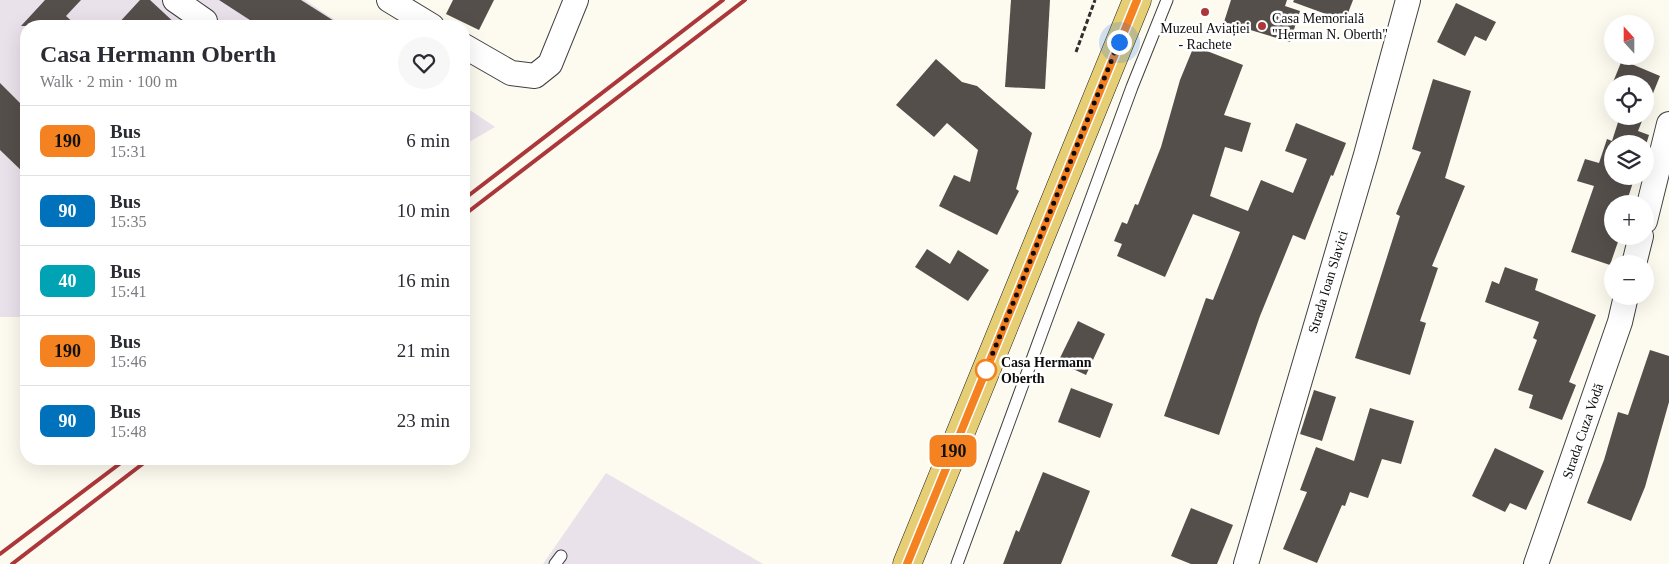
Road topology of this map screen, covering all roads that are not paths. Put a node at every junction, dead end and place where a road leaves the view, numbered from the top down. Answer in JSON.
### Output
{"nodes":[{"id":1,"x":175,"y":0,"type":"edge"},
{"id":2,"x":388,"y":0,"type":"edge"},
{"id":3,"x":576,"y":0,"type":"edge"},
{"id":4,"x":1137,"y":0,"type":"edge"},
{"id":5,"x":1167,"y":0,"type":"edge"},
{"id":6,"x":1408,"y":0,"type":"edge"},
{"id":7,"x":204,"y":20,"type":"edge"},
{"id":8,"x":422,"y":20,"type":"edge"},
{"id":9,"x":470,"y":49,"type":"edge"},
{"id":10,"x":1669,"y":124,"type":"edge"},
{"id":11,"x":1651,"y":195,"type":"edge"},
{"id":12,"x":1624,"y":305,"type":"edge"},
{"id":13,"x":907,"y":564,"type":"edge"},
{"id":14,"x":957,"y":564,"type":"edge"},
{"id":15,"x":1246,"y":564,"type":"edge"},
{"id":16,"x":1536,"y":564,"type":"edge"}],
"edges":[{"from":1,"to":7,"type":"street"},
{"from":2,"to":8,"type":"street"},
{"from":3,"to":9,"type":"street"},
{"from":4,"to":13,"type":"main road"},
{"from":5,"to":14,"type":"lane"},
{"from":6,"to":15,"type":"street","name":"Strada Ioan Slavici"},
{"from":10,"to":11,"type":"street"},
{"from":12,"to":16,"type":"street","name":"Strada Cuza Vodă"}]}
